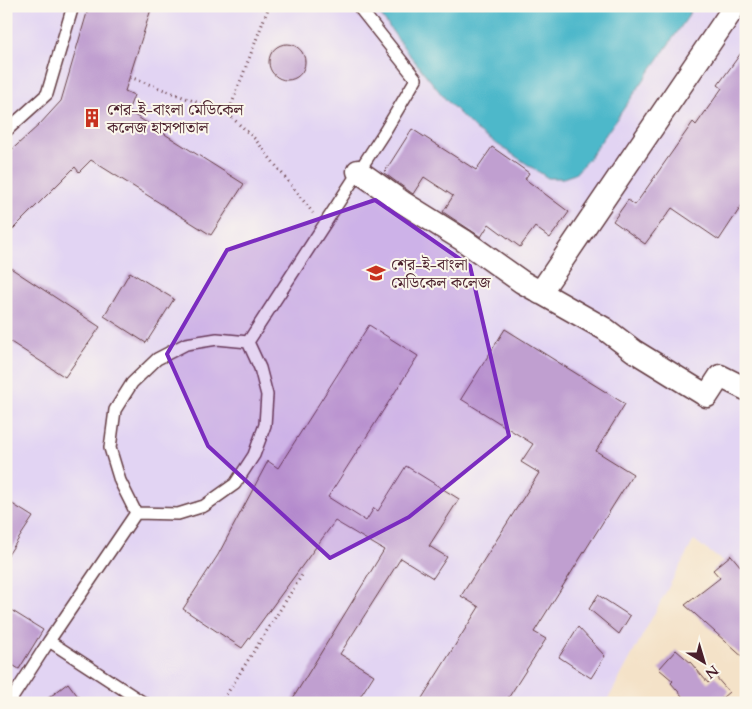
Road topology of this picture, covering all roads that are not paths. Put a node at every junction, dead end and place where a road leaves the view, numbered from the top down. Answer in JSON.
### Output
{"nodes":[{"id":1,"x":72,"y":6,"type":"edge"},
{"id":2,"x":358,"y":6,"type":"edge"},
{"id":3,"x":735,"y":6,"type":"edge"},
{"id":4,"x":6,"y":131,"type":"edge"},
{"id":5,"x":358,"y":171,"type":"junction"},
{"id":6,"x":540,"y":293,"type":"junction"},
{"id":7,"x":248,"y":342,"type":"junction"},
{"id":8,"x":746,"y":389,"type":"edge"},
{"id":9,"x":136,"y":513,"type":"junction"},
{"id":10,"x":49,"y":641,"type":"junction"},
{"id":11,"x":8,"y":703,"type":"edge"},
{"id":12,"x":144,"y":703,"type":"edge"}],
"edges":[{"from":1,"to":4,"type":"lane"},
{"from":2,"to":5,"type":"lane"},
{"from":3,"to":6,"type":"street"},
{"from":5,"to":6,"type":"street"},
{"from":5,"to":7,"type":"lane"},
{"from":6,"to":8,"type":"street"},
{"from":7,"to":9,"type":"lane"},
{"from":7,"to":9,"type":"lane"},
{"from":9,"to":10,"type":"lane"},
{"from":10,"to":11,"type":"lane"},
{"from":10,"to":12,"type":"lane"}]}
